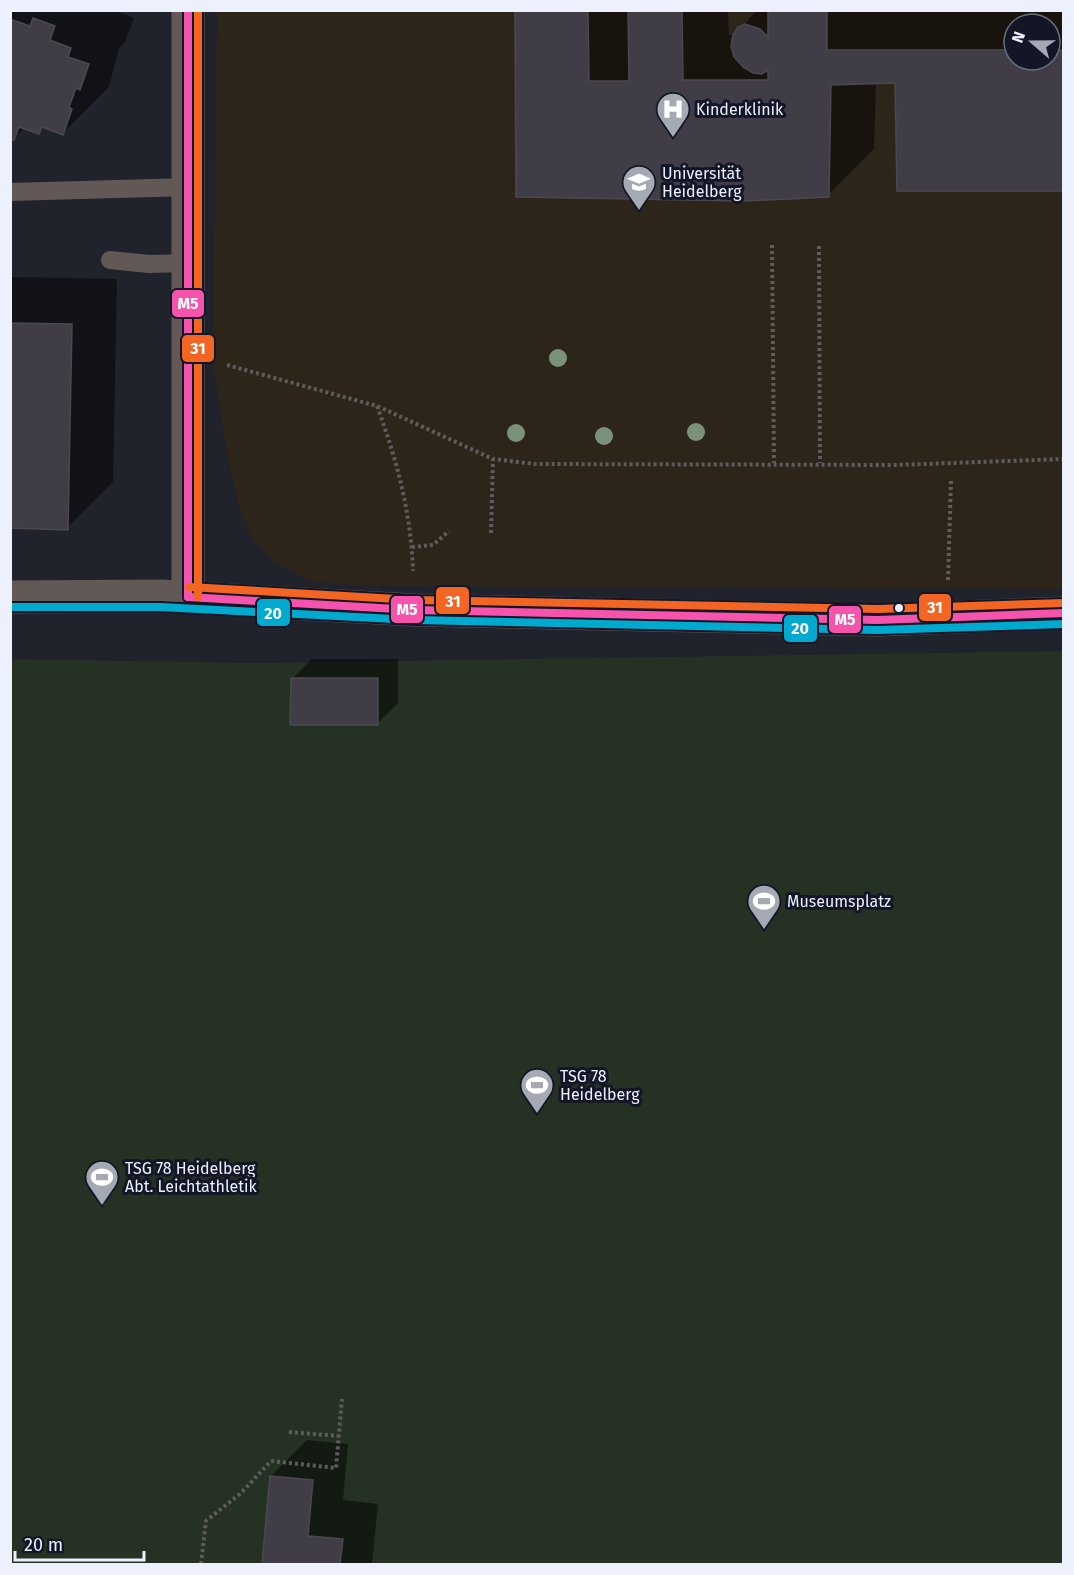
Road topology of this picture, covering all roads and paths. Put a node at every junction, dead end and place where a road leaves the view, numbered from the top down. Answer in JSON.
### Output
{"nodes":[{"id":1,"x":188,"y":10,"type":"edge"},
{"id":2,"x":189,"y":187,"type":"junction"},
{"id":3,"x":10,"y":192,"type":"edge"},
{"id":4,"x":772,"y":245,"type":"dead end"},
{"id":5,"x":819,"y":246,"type":"dead end"},
{"id":6,"x":110,"y":260,"type":"dead end"},
{"id":7,"x":189,"y":263,"type":"junction"},
{"id":8,"x":190,"y":362,"type":"junction"},
{"id":9,"x":377,"y":406,"type":"junction"},
{"id":10,"x":493,"y":459,"type":"junction"},
{"id":11,"x":1064,"y":459,"type":"edge"},
{"id":12,"x":774,"y":463,"type":"junction"},
{"id":13,"x":820,"y":463,"type":"junction"},
{"id":14,"x":951,"y":478,"type":"dead end"},
{"id":15,"x":448,"y":531,"type":"dead end"},
{"id":16,"x":491,"y":533,"type":"dead end"},
{"id":17,"x":412,"y":547,"type":"junction"},
{"id":18,"x":10,"y":597,"type":"edge"},
{"id":19,"x":188,"y":597,"type":"junction"},
{"id":20,"x":414,"y":610,"type":"junction"},
{"id":21,"x":1064,"y":613,"type":"edge"},
{"id":22,"x":948,"y":617,"type":"junction"},
{"id":23,"x":342,"y":1399,"type":"dead end"},
{"id":24,"x":289,"y":1432,"type":"dead end"},
{"id":25,"x":339,"y":1436,"type":"junction"},
{"id":26,"x":201,"y":1564,"type":"edge"}],
"edges":[{"from":1,"to":2,"type":"street"},
{"from":2,"to":3,"type":"lane"},
{"from":2,"to":7,"type":"street"},
{"from":4,"to":12,"type":"path"},
{"from":5,"to":13,"type":"path"},
{"from":6,"to":7,"type":"lane"},
{"from":7,"to":8,"type":"street"},
{"from":8,"to":9,"type":"path"},
{"from":8,"to":19,"type":"street"},
{"from":9,"to":10,"type":"path"},
{"from":9,"to":17,"type":"path"},
{"from":10,"to":12,"type":"path"},
{"from":10,"to":16,"type":"path"},
{"from":11,"to":13,"type":"path"},
{"from":12,"to":13,"type":"path"},
{"from":14,"to":22,"type":"path"},
{"from":15,"to":17,"type":"path"},
{"from":17,"to":20,"type":"path"},
{"from":18,"to":19,"type":"street"},
{"from":19,"to":20,"type":"street"},
{"from":20,"to":22,"type":"street"},
{"from":21,"to":22,"type":"street"},
{"from":23,"to":25,"type":"path"},
{"from":24,"to":25,"type":"path"},
{"from":25,"to":26,"type":"path"}]}
